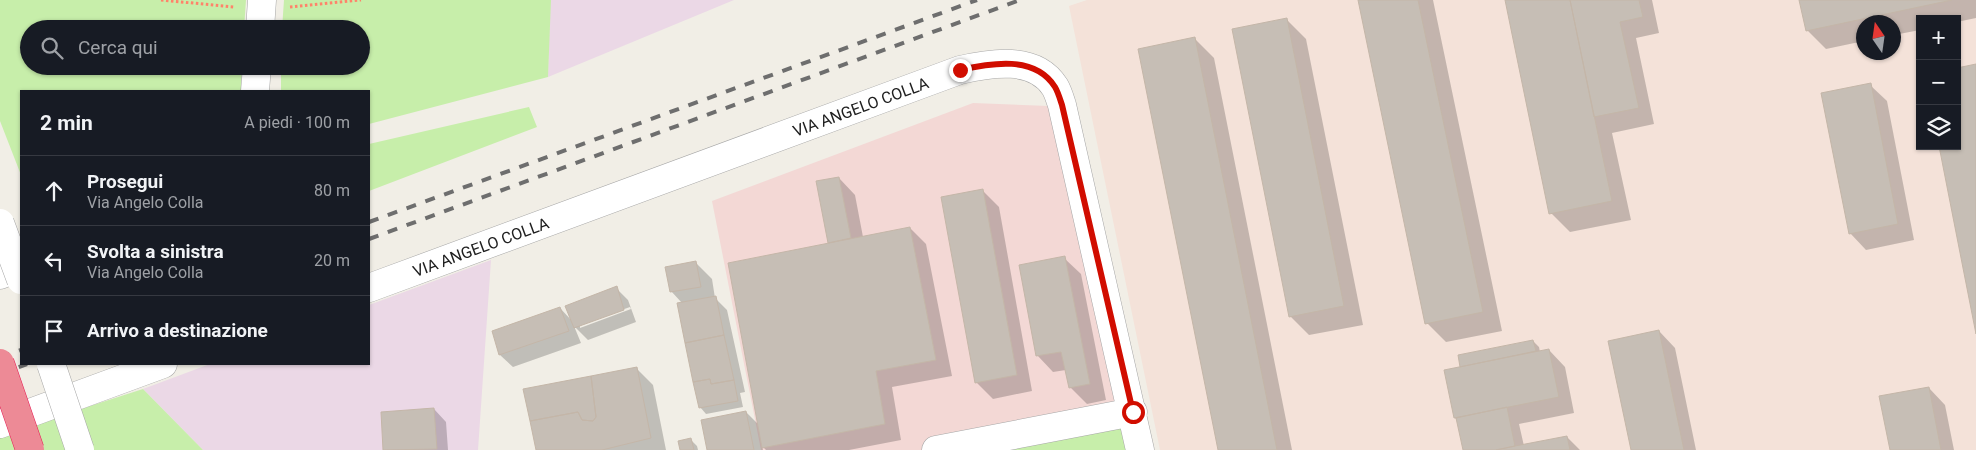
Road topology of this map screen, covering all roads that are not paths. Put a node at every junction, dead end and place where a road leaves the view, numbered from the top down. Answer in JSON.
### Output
{"nodes":[{"id":1,"x":262,"y":0,"type":"edge"},
{"id":2,"x":261,"y":20,"type":"edge"},
{"id":3,"x":257,"y":75,"type":"edge"},
{"id":4,"x":256,"y":90,"type":"edge"},
{"id":5,"x":0,"y":222,"type":"edge"},
{"id":6,"x":20,"y":267,"type":"edge"},
{"id":7,"x":0,"y":275,"type":"edge"},
{"id":8,"x":20,"y":277,"type":"edge"},
{"id":9,"x":370,"y":288,"type":"edge"},
{"id":10,"x":0,"y":364,"type":"edge"},
{"id":11,"x":51,"y":365,"type":"edge"},
{"id":12,"x":160,"y":365,"type":"edge"},
{"id":13,"x":1133,"y":412,"type":"junction"},
{"id":14,"x":0,"y":424,"type":"edge"},
{"id":15,"x":30,"y":450,"type":"edge"},
{"id":16,"x":80,"y":450,"type":"edge"},
{"id":17,"x":936,"y":450,"type":"edge"},
{"id":18,"x":1140,"y":450,"type":"edge"}],
"edges":[{"from":1,"to":2,"type":"street"},
{"from":3,"to":4,"type":"street"},
{"from":5,"to":8,"type":"street","bridge":true},
{"from":6,"to":7,"type":"street"},
{"from":9,"to":13,"type":"street","name":"VIA ANGELO COLLA"},
{"from":10,"to":15,"type":"highway","bridge":true},
{"from":11,"to":16,"type":"street","bridge":true},
{"from":12,"to":14,"type":"street"},
{"from":13,"to":17,"type":"street"},
{"from":13,"to":18,"type":"street","name":"VIA ANGELO COLLA"}]}
